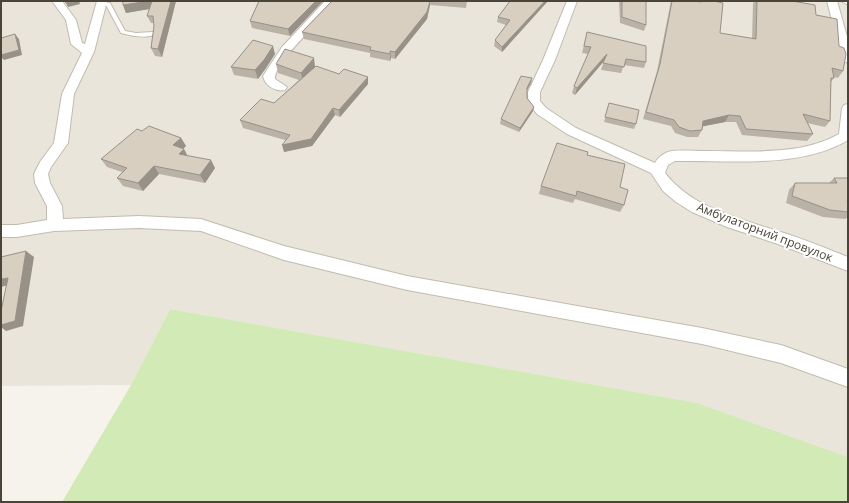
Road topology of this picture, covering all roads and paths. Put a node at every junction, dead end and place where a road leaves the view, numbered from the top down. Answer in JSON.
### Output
{"nodes":[{"id":1,"x":58,"y":1,"type":"edge"},
{"id":2,"x":102,"y":1,"type":"edge"},
{"id":3,"x":331,"y":1,"type":"edge"},
{"id":4,"x":572,"y":1,"type":"edge"},
{"id":5,"x":832,"y":1,"type":"edge"},
{"id":6,"x":153,"y":34,"type":"edge"},
{"id":7,"x":88,"y":52,"type":"junction"},
{"id":8,"x":848,"y":60,"type":"edge"},
{"id":9,"x":281,"y":87,"type":"dead end"},
{"id":10,"x":848,"y":108,"type":"edge"},
{"id":11,"x":658,"y":170,"type":"junction"},
{"id":12,"x":54,"y":225,"type":"junction"},
{"id":13,"x":1,"y":231,"type":"edge"},
{"id":14,"x":848,"y":264,"type":"edge"},
{"id":15,"x":848,"y":378,"type":"edge"}],
"edges":[{"from":1,"to":7,"type":"street"},
{"from":2,"to":6,"type":"lane"},
{"from":2,"to":7,"type":"street"},
{"from":3,"to":9,"type":"street"},
{"from":4,"to":11,"type":"street"},
{"from":5,"to":8,"type":"street"},
{"from":7,"to":12,"type":"street"},
{"from":10,"to":11,"type":"street"},
{"from":11,"to":14,"type":"street","name":"Амбулаторний провулок"},
{"from":12,"to":13,"type":"street"},
{"from":12,"to":15,"type":"street"}]}
